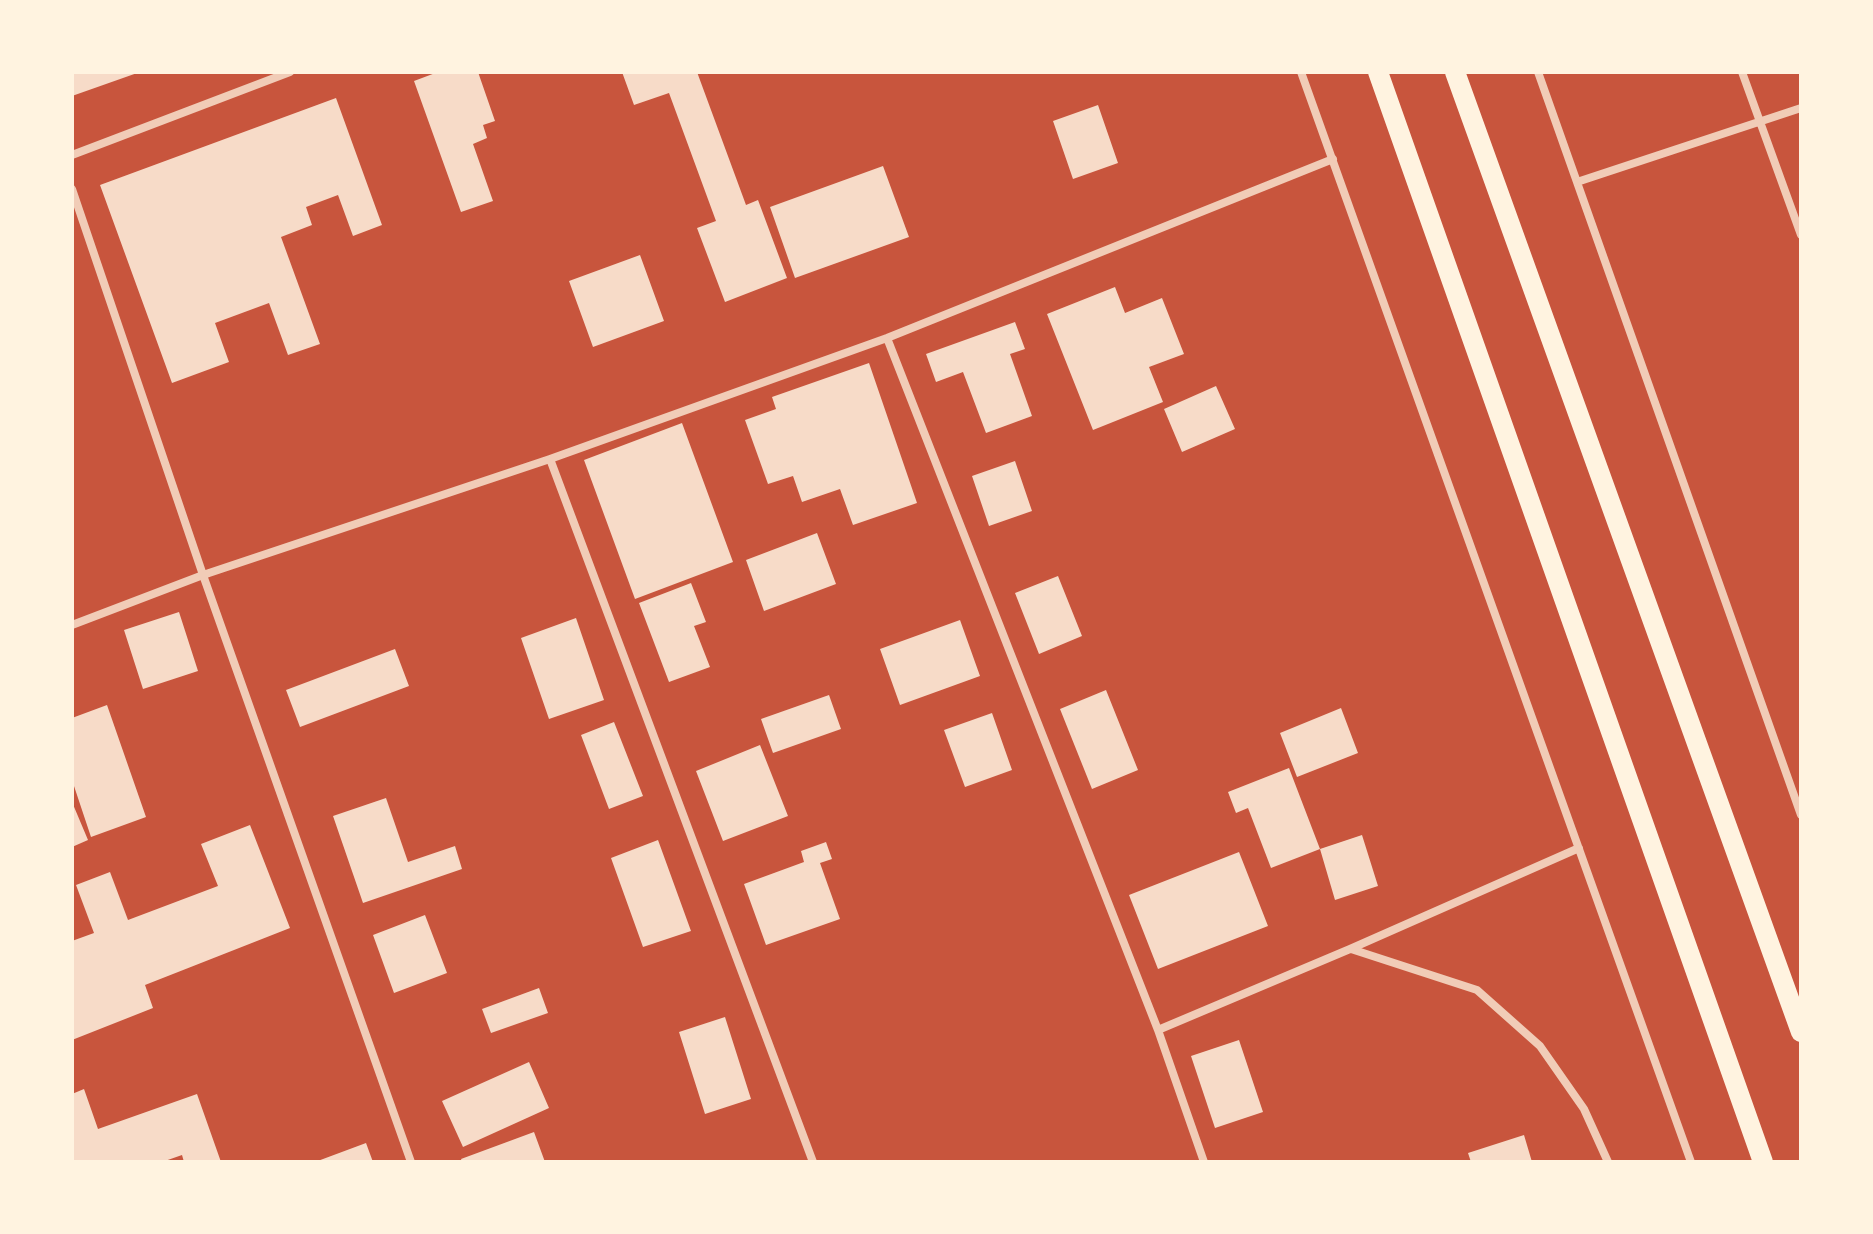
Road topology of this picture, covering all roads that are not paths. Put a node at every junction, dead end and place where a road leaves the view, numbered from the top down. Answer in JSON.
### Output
{"nodes":[{"id":1,"x":290,"y":72,"type":"edge"},
{"id":2,"x":1301,"y":72,"type":"edge"},
{"id":3,"x":1378,"y":72,"type":"edge"},
{"id":4,"x":1455,"y":72,"type":"edge"},
{"id":5,"x":1538,"y":72,"type":"edge"},
{"id":6,"x":1742,"y":72,"type":"edge"},
{"id":7,"x":1801,"y":108,"type":"edge"},
{"id":8,"x":1760,"y":122,"type":"junction"},
{"id":9,"x":72,"y":155,"type":"edge"},
{"id":10,"x":1333,"y":159,"type":"junction"},
{"id":11,"x":1577,"y":182,"type":"junction"},
{"id":12,"x":72,"y":189,"type":"edge"},
{"id":13,"x":1801,"y":235,"type":"edge"},
{"id":14,"x":887,"y":338,"type":"junction"},
{"id":15,"x":550,"y":459,"type":"junction"},
{"id":16,"x":203,"y":575,"type":"junction"},
{"id":17,"x":72,"y":625,"type":"edge"},
{"id":18,"x":1801,"y":815,"type":"edge"},
{"id":19,"x":1579,"y":848,"type":"junction"},
{"id":20,"x":1350,"y":949,"type":"junction"},
{"id":21,"x":1158,"y":1030,"type":"junction"},
{"id":22,"x":1801,"y":1032,"type":"edge"},
{"id":23,"x":411,"y":1162,"type":"edge"},
{"id":24,"x":813,"y":1162,"type":"edge"},
{"id":25,"x":1204,"y":1162,"type":"edge"},
{"id":26,"x":1608,"y":1162,"type":"edge"},
{"id":27,"x":1691,"y":1162,"type":"edge"},
{"id":28,"x":1763,"y":1162,"type":"edge"}],
"edges":[{"from":1,"to":9,"type":"street"},
{"from":2,"to":10,"type":"street"},
{"from":3,"to":28,"type":"main road"},
{"from":4,"to":22,"type":"main road"},
{"from":5,"to":11,"type":"street"},
{"from":6,"to":8,"type":"street"},
{"from":7,"to":8,"type":"street"},
{"from":8,"to":11,"type":"street"},
{"from":8,"to":13,"type":"street"},
{"from":10,"to":14,"type":"street"},
{"from":10,"to":19,"type":"street"},
{"from":11,"to":18,"type":"street"},
{"from":12,"to":16,"type":"street"},
{"from":14,"to":15,"type":"street"},
{"from":14,"to":21,"type":"street"},
{"from":15,"to":16,"type":"street"},
{"from":15,"to":24,"type":"street"},
{"from":16,"to":17,"type":"street"},
{"from":16,"to":23,"type":"street"},
{"from":19,"to":20,"type":"street"},
{"from":19,"to":27,"type":"street"},
{"from":20,"to":21,"type":"street"},
{"from":20,"to":26,"type":"street"},
{"from":21,"to":25,"type":"street"}]}
